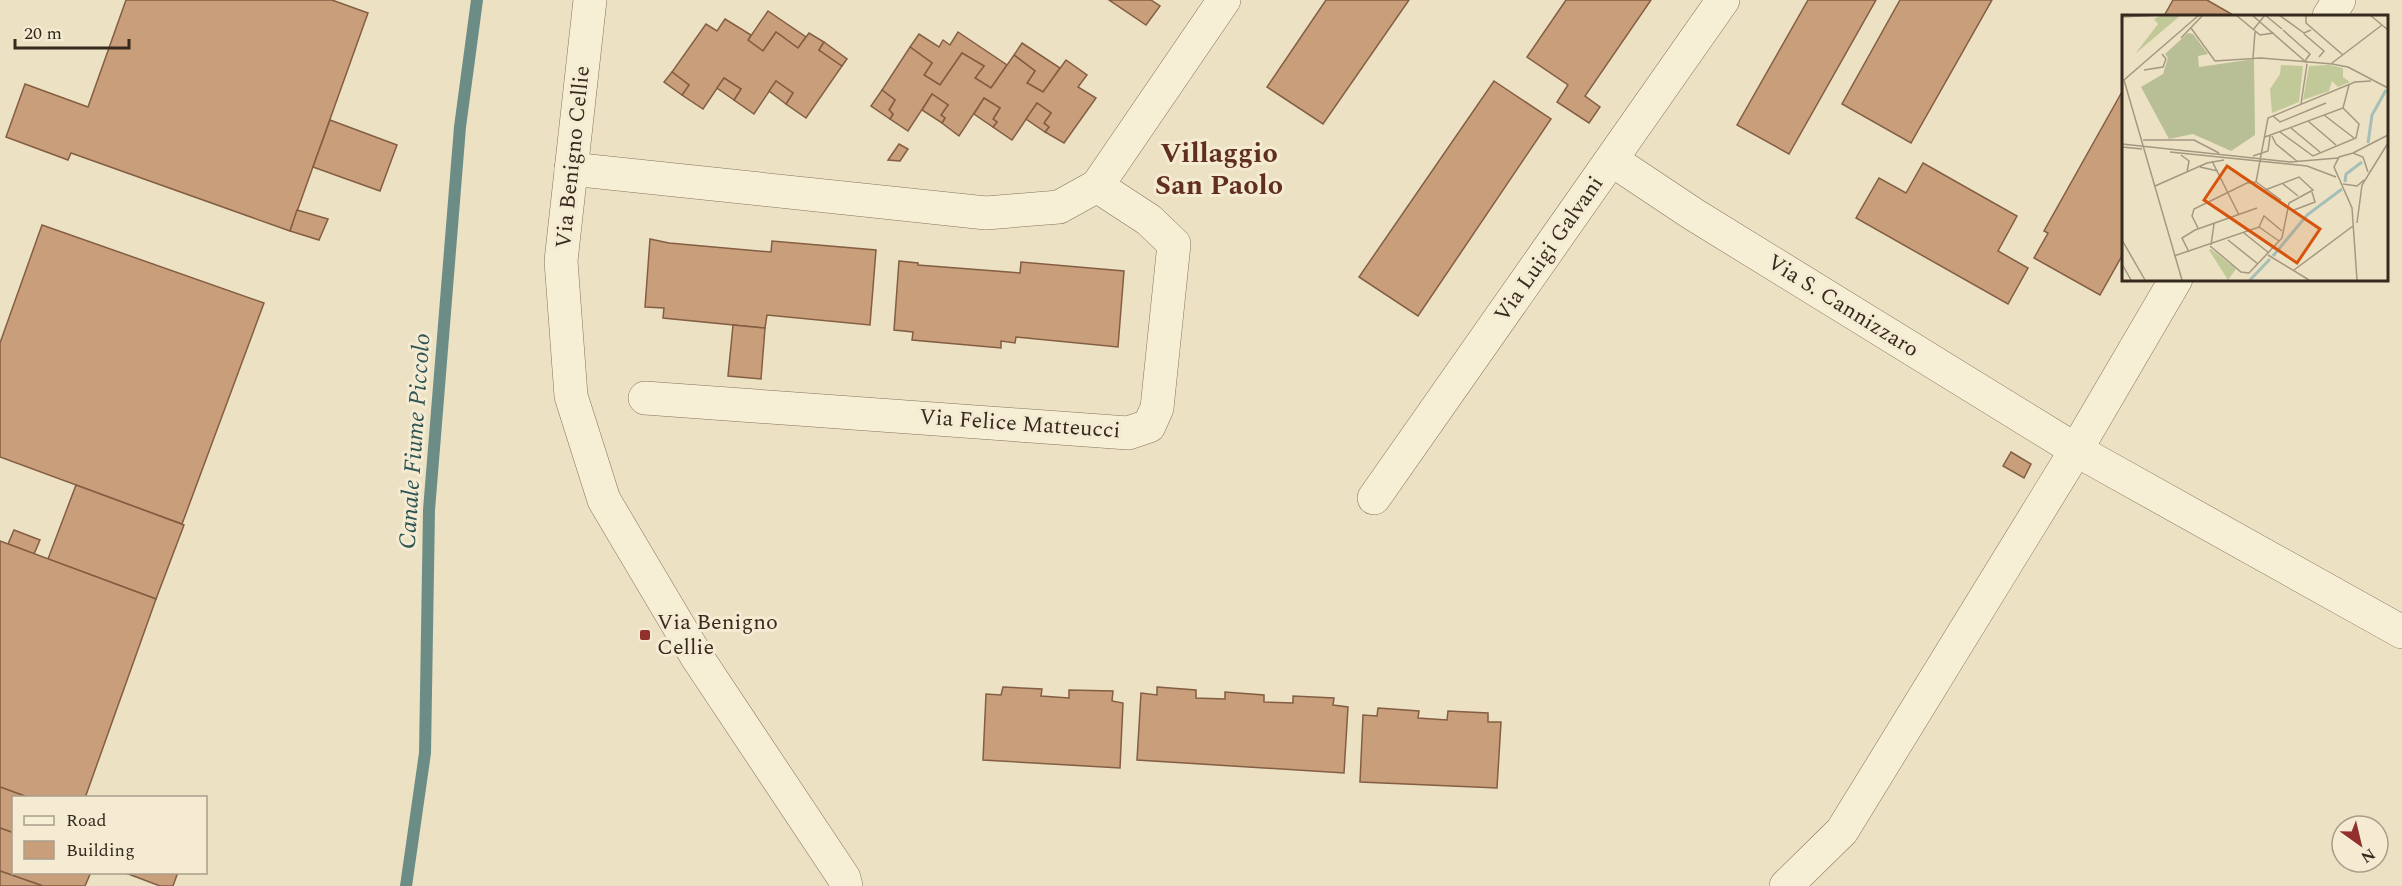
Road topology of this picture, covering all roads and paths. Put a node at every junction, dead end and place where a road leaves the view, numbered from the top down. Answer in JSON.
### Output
{"nodes":[{"id":1,"x":590,"y":0,"type":"edge"},
{"id":2,"x":1224,"y":0,"type":"edge"},
{"id":3,"x":1723,"y":0,"type":"edge"},
{"id":4,"x":2339,"y":0,"type":"edge"},
{"id":5,"x":2330,"y":15,"type":"edge"},
{"id":6,"x":1612,"y":160,"type":"junction"},
{"id":7,"x":571,"y":169,"type":"junction"},
{"id":8,"x":1097,"y":186,"type":"junction"},
{"id":9,"x":2175,"y":280,"type":"edge"},
{"id":10,"x":645,"y":398,"type":"dead end"},
{"id":11,"x":2076,"y":450,"type":"junction"},
{"id":12,"x":1374,"y":498,"type":"dead end"},
{"id":13,"x":2402,"y":632,"type":"edge"},
{"id":14,"x":846,"y":886,"type":"edge"},
{"id":15,"x":1786,"y":886,"type":"edge"}],
"edges":[{"from":1,"to":7,"type":"street","name":"Via Benigno Cellie"},
{"from":2,"to":8,"type":"street"},
{"from":3,"to":6,"type":"street","name":"Via Luigi Galvani"},
{"from":4,"to":5,"type":"street"},
{"from":6,"to":11,"type":"street","name":"Via S. Cannizzaro"},
{"from":6,"to":12,"type":"street","name":"Via Luigi Galvani"},
{"from":7,"to":8,"type":"street"},
{"from":7,"to":14,"type":"street","name":"Via Benigno Cellie"},
{"from":8,"to":10,"type":"street","name":"Via Felice Matteucci"},
{"from":9,"to":11,"type":"street"},
{"from":11,"to":13,"type":"street","name":"Via S. Cannizzaro"},
{"from":11,"to":15,"type":"street"}]}
